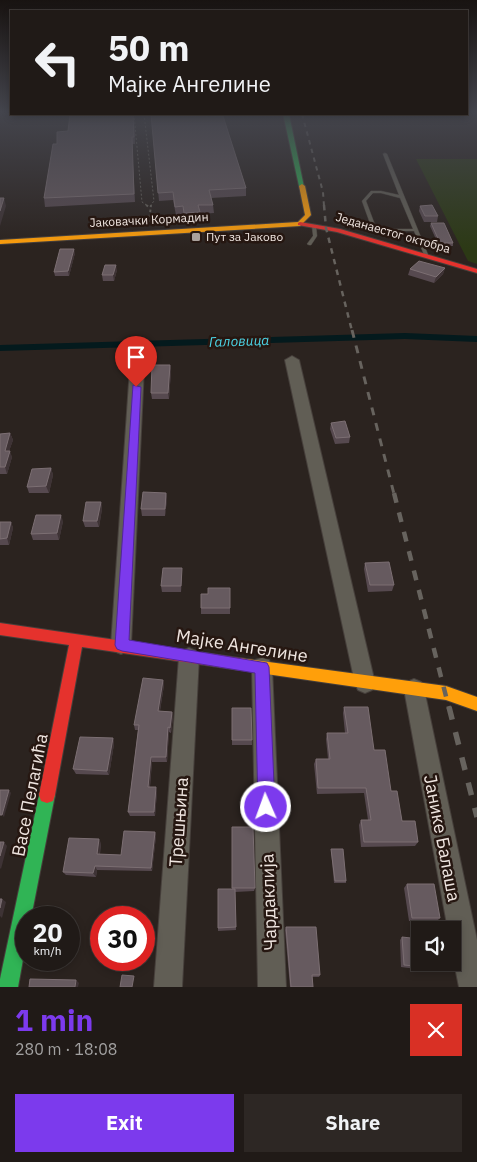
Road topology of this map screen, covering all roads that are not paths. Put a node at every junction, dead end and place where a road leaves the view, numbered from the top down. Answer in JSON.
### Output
{"nodes":[{"id":1,"x":295,"y":157,"type":"edge"},
{"id":2,"x":386,"y":157,"type":"edge"},
{"id":3,"x":402,"y":197,"type":"junction"},
{"id":4,"x":300,"y":224,"type":"junction"},
{"id":5,"x":314,"y":226,"type":"junction"},
{"id":6,"x":416,"y":230,"type":"junction"},
{"id":7,"x":0,"y":242,"type":"edge"},
{"id":8,"x":309,"y":244,"type":"dead end"},
{"id":9,"x":427,"y":257,"type":"junction"},
{"id":10,"x":477,"y":271,"type":"edge"},
{"id":11,"x":292,"y":360,"type":"dead end"},
{"id":12,"x":137,"y":368,"type":"dead end"},
{"id":13,"x":0,"y":629,"type":"edge"},
{"id":14,"x":77,"y":639,"type":"junction"},
{"id":15,"x":122,"y":645,"type":"junction"},
{"id":16,"x":190,"y":657,"type":"junction"},
{"id":17,"x":262,"y":667,"type":"junction"},
{"id":18,"x":365,"y":683,"type":"junction"},
{"id":19,"x":414,"y":689,"type":"junction"},
{"id":20,"x":477,"y":704,"type":"edge"},
{"id":21,"x":8,"y":987,"type":"edge"},
{"id":22,"x":168,"y":987,"type":"edge"},
{"id":23,"x":272,"y":987,"type":"edge"},
{"id":24,"x":473,"y":987,"type":"edge"}],
"edges":[{"from":1,"to":4,"type":"main road"},
{"from":2,"to":3,"type":"lane"},
{"from":3,"to":6,"type":"lane"},
{"from":3,"to":6,"type":"lane"},
{"from":4,"to":5,"type":"main road","name":"Једанаестог октобра"},
{"from":4,"to":7,"type":"main road","name":"Јаковачки Кормадин"},
{"from":5,"to":8,"type":"lane"},
{"from":5,"to":9,"type":"main road","name":"Једанаестог октобра"},
{"from":6,"to":9,"type":"lane"},
{"from":9,"to":10,"type":"main road","name":"Једанаестог октобра"},
{"from":11,"to":18,"type":"street"},
{"from":12,"to":15,"type":"street"},
{"from":13,"to":14,"type":"main road","name":"Мајке Ангелине"},
{"from":14,"to":15,"type":"main road","name":"Мајке Ангелине"},
{"from":14,"to":21,"type":"main road","name":"Васе Пелагића"},
{"from":15,"to":16,"type":"main road","name":"Мајке Ангелине"},
{"from":16,"to":17,"type":"main road","name":"Мајке Ангелине"},
{"from":16,"to":22,"type":"street","name":"Трешњина"},
{"from":17,"to":18,"type":"main road","name":"Мајке Ангелине"},
{"from":17,"to":23,"type":"street","name":"Чардаклија"},
{"from":18,"to":19,"type":"main road","name":"Мајке Ангелине"},
{"from":19,"to":20,"type":"main road","name":"Мајке Ангелине"},
{"from":19,"to":24,"type":"street","name":"Јанике Балаша"}]}
